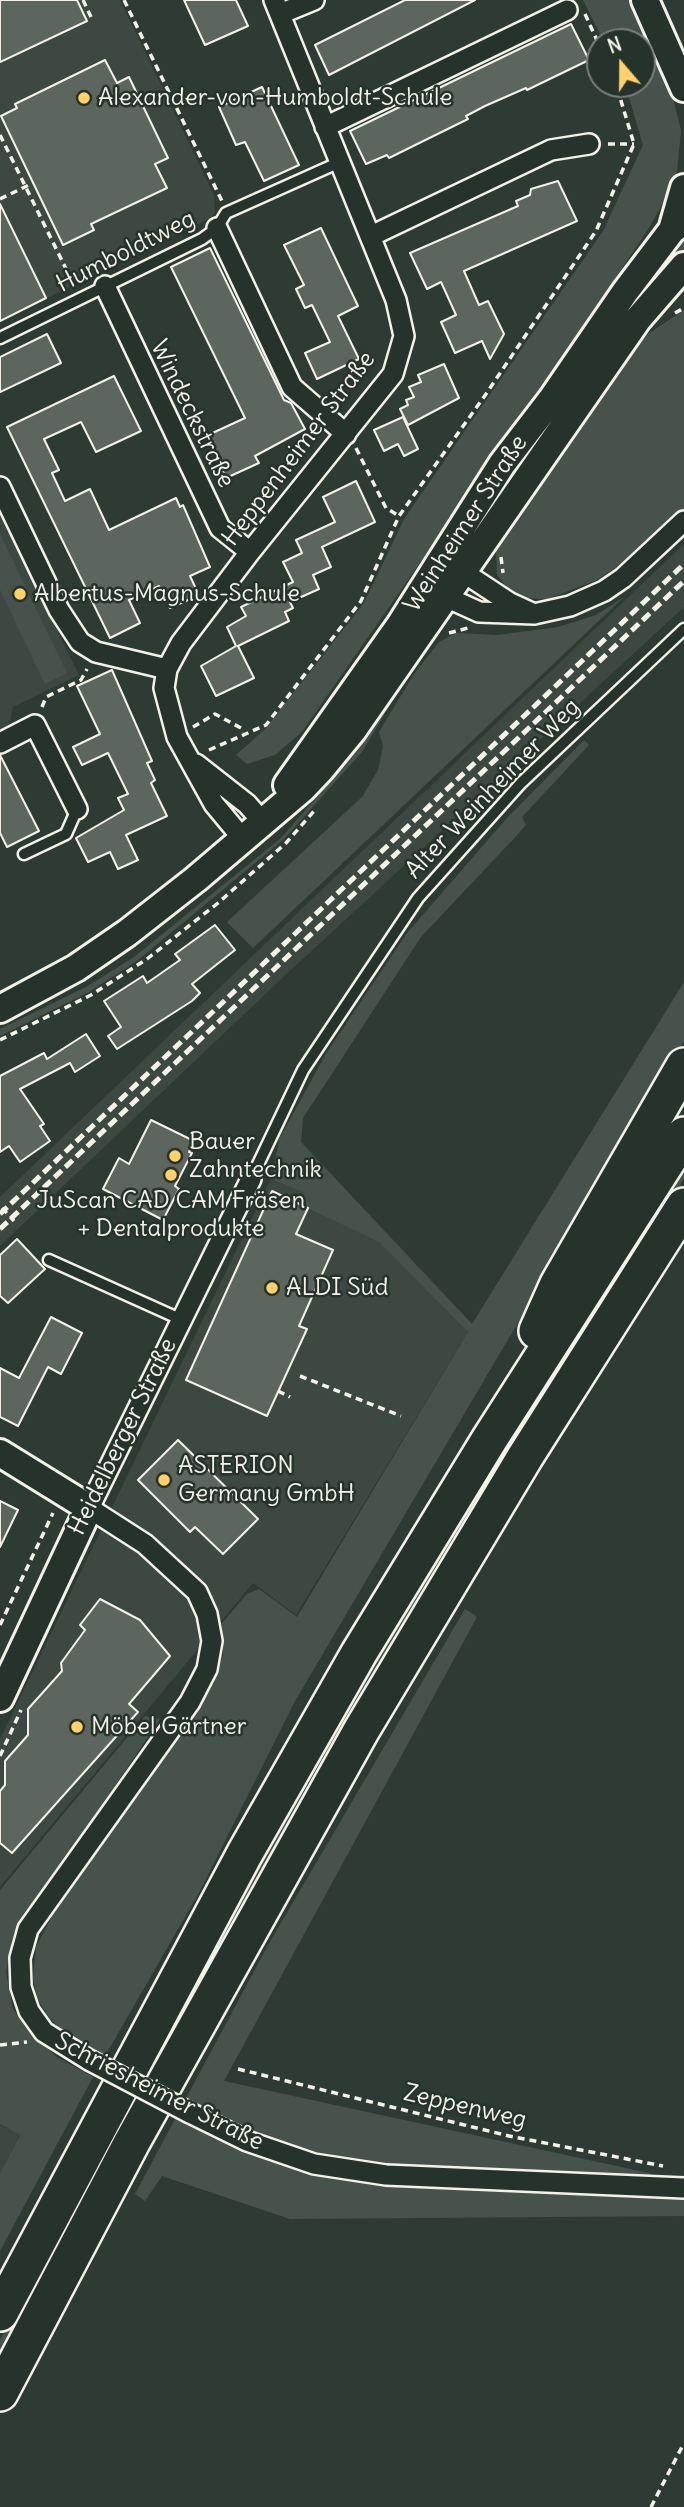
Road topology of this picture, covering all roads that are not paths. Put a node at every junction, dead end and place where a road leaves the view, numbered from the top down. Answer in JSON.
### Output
{"nodes":[{"id":1,"x":314,"y":0,"type":"edge"},
{"id":2,"x":645,"y":0,"type":"edge"},
{"id":3,"x":656,"y":0,"type":"edge"},
{"id":4,"x":277,"y":7,"type":"edge"},
{"id":5,"x":574,"y":7,"type":"road end"},
{"id":6,"x":684,"y":44,"type":"edge"},
{"id":7,"x":684,"y":88,"type":"edge"},
{"id":8,"x":325,"y":127,"type":"junction"},
{"id":9,"x":589,"y":144,"type":"road end"},
{"id":10,"x":340,"y":162,"type":"junction"},
{"id":11,"x":684,"y":188,"type":"edge"},
{"id":12,"x":221,"y":221,"type":"junction"},
{"id":13,"x":678,"y":225,"type":"edge"},
{"id":14,"x":371,"y":236,"type":"junction"},
{"id":15,"x":684,"y":266,"type":"edge"},
{"id":16,"x":105,"y":286,"type":"junction"},
{"id":17,"x":684,"y":290,"type":"edge"},
{"id":18,"x":638,"y":319,"type":"junction"},
{"id":19,"x":0,"y":338,"type":"edge"},
{"id":20,"x":346,"y":434,"type":"junction"},
{"id":21,"x":0,"y":487,"type":"edge"},
{"id":22,"x":684,"y":521,"type":"edge"},
{"id":23,"x":250,"y":552,"type":"junction"},
{"id":24,"x":435,"y":569,"type":"junction"},
{"id":25,"x":463,"y":572,"type":"junction"},
{"id":26,"x":446,"y":597,"type":"junction"},
{"id":27,"x":534,"y":614,"type":"junction"},
{"id":28,"x":684,"y":629,"type":"edge"},
{"id":29,"x":167,"y":669,"type":"junction"},
{"id":30,"x":0,"y":743,"type":"edge"},
{"id":31,"x":187,"y":757,"type":"junction"},
{"id":32,"x":77,"y":809,"type":"joint"},
{"id":33,"x":262,"y":821,"type":"junction"},
{"id":34,"x":243,"y":839,"type":"junction"},
{"id":35,"x":24,"y":854,"type":"dead end"},
{"id":36,"x":0,"y":1009,"type":"edge"},
{"id":37,"x":684,"y":1066,"type":"edge"},
{"id":38,"x":684,"y":1135,"type":"edge"},
{"id":39,"x":251,"y":1179,"type":"joint"},
{"id":40,"x":684,"y":1206,"type":"edge"},
{"id":41,"x":49,"y":1259,"type":"dead end"},
{"id":42,"x":180,"y":1319,"type":"junction"},
{"id":43,"x":489,"y":1440,"type":"junction"},
{"id":44,"x":0,"y":1453,"type":"edge"},
{"id":45,"x":89,"y":1508,"type":"junction"},
{"id":46,"x":0,"y":1698,"type":"edge"},
{"id":47,"x":684,"y":2188,"type":"edge"},
{"id":48,"x":0,"y":2314,"type":"edge"},
{"id":49,"x":0,"y":2393,"type":"edge"}],
"edges":[{"from":1,"to":4,"type":"street"},
{"from":2,"to":7,"type":"street"},
{"from":3,"to":6,"type":"street"},
{"from":4,"to":8,"type":"street","name":"Heppenheimer Straße"},
{"from":5,"to":8,"type":"street"},
{"from":8,"to":10,"type":"street","name":"Heppenheimer Straße"},
{"from":9,"to":14,"type":"street"},
{"from":10,"to":12,"type":"lane","name":"Humboldtweg"},
{"from":10,"to":14,"type":"street","name":"Heppenheimer Straße"},
{"from":11,"to":13,"type":"street","name":"Weinheimer Straße"},
{"from":12,"to":16,"type":"lane","name":"Humboldtweg"},
{"from":12,"to":20,"type":"street"},
{"from":13,"to":24,"type":"street","name":"Weinheimer Straße"},
{"from":14,"to":20,"type":"street","name":"Heppenheimer Straße"},
{"from":15,"to":18,"type":"street","name":"Weinheimer Straße"},
{"from":16,"to":19,"type":"lane","name":"Humboldtweg"},
{"from":16,"to":23,"type":"street","name":"Windeckstraße"},
{"from":17,"to":18,"type":"street","name":"Weinheimer Straße"},
{"from":18,"to":25,"type":"street","name":"Weinheimer Straße"},
{"from":20,"to":23,"type":"street","name":"Heppenheimer Straße"},
{"from":21,"to":29,"type":"street"},
{"from":22,"to":27,"type":"street"},
{"from":23,"to":29,"type":"street","name":"Heppenheimer Straße"},
{"from":24,"to":25,"type":"street"},
{"from":24,"to":26,"type":"street"},
{"from":24,"to":33,"type":"street","name":"Weinheimer Straße"},
{"from":25,"to":26,"type":"street","name":"Weinheimer Straße"},
{"from":25,"to":27,"type":"street"},
{"from":26,"to":27,"type":"street"},
{"from":26,"to":33,"type":"street","name":"Weinheimer Straße"},
{"from":28,"to":39,"type":"lane","name":"Alter Weinheimer Weg"},
{"from":29,"to":31,"type":"street"},
{"from":30,"to":32,"type":"street"},
{"from":31,"to":33,"type":"street"},
{"from":31,"to":34,"type":"street"},
{"from":32,"to":35,"type":"lane"},
{"from":33,"to":34,"type":"street","name":"Weinheimer Straße"},
{"from":34,"to":36,"type":"street","name":"Weinheimer Straße"},
{"from":37,"to":43,"type":"highway"},
{"from":38,"to":43,"type":"highway"},
{"from":39,"to":42,"type":"street","name":"Heidelberger Straße"},
{"from":40,"to":49,"type":"highway"},
{"from":41,"to":42,"type":"lane"},
{"from":42,"to":45,"type":"street","name":"Heidelberger Straße"},
{"from":43,"to":48,"type":"highway"},
{"from":44,"to":45,"type":"street","name":"Schriesheimer Straße"},
{"from":45,"to":46,"type":"street","name":"Heidelberger Straße"},
{"from":45,"to":47,"type":"street","name":"Schriesheimer Straße","bridge":true}]}
